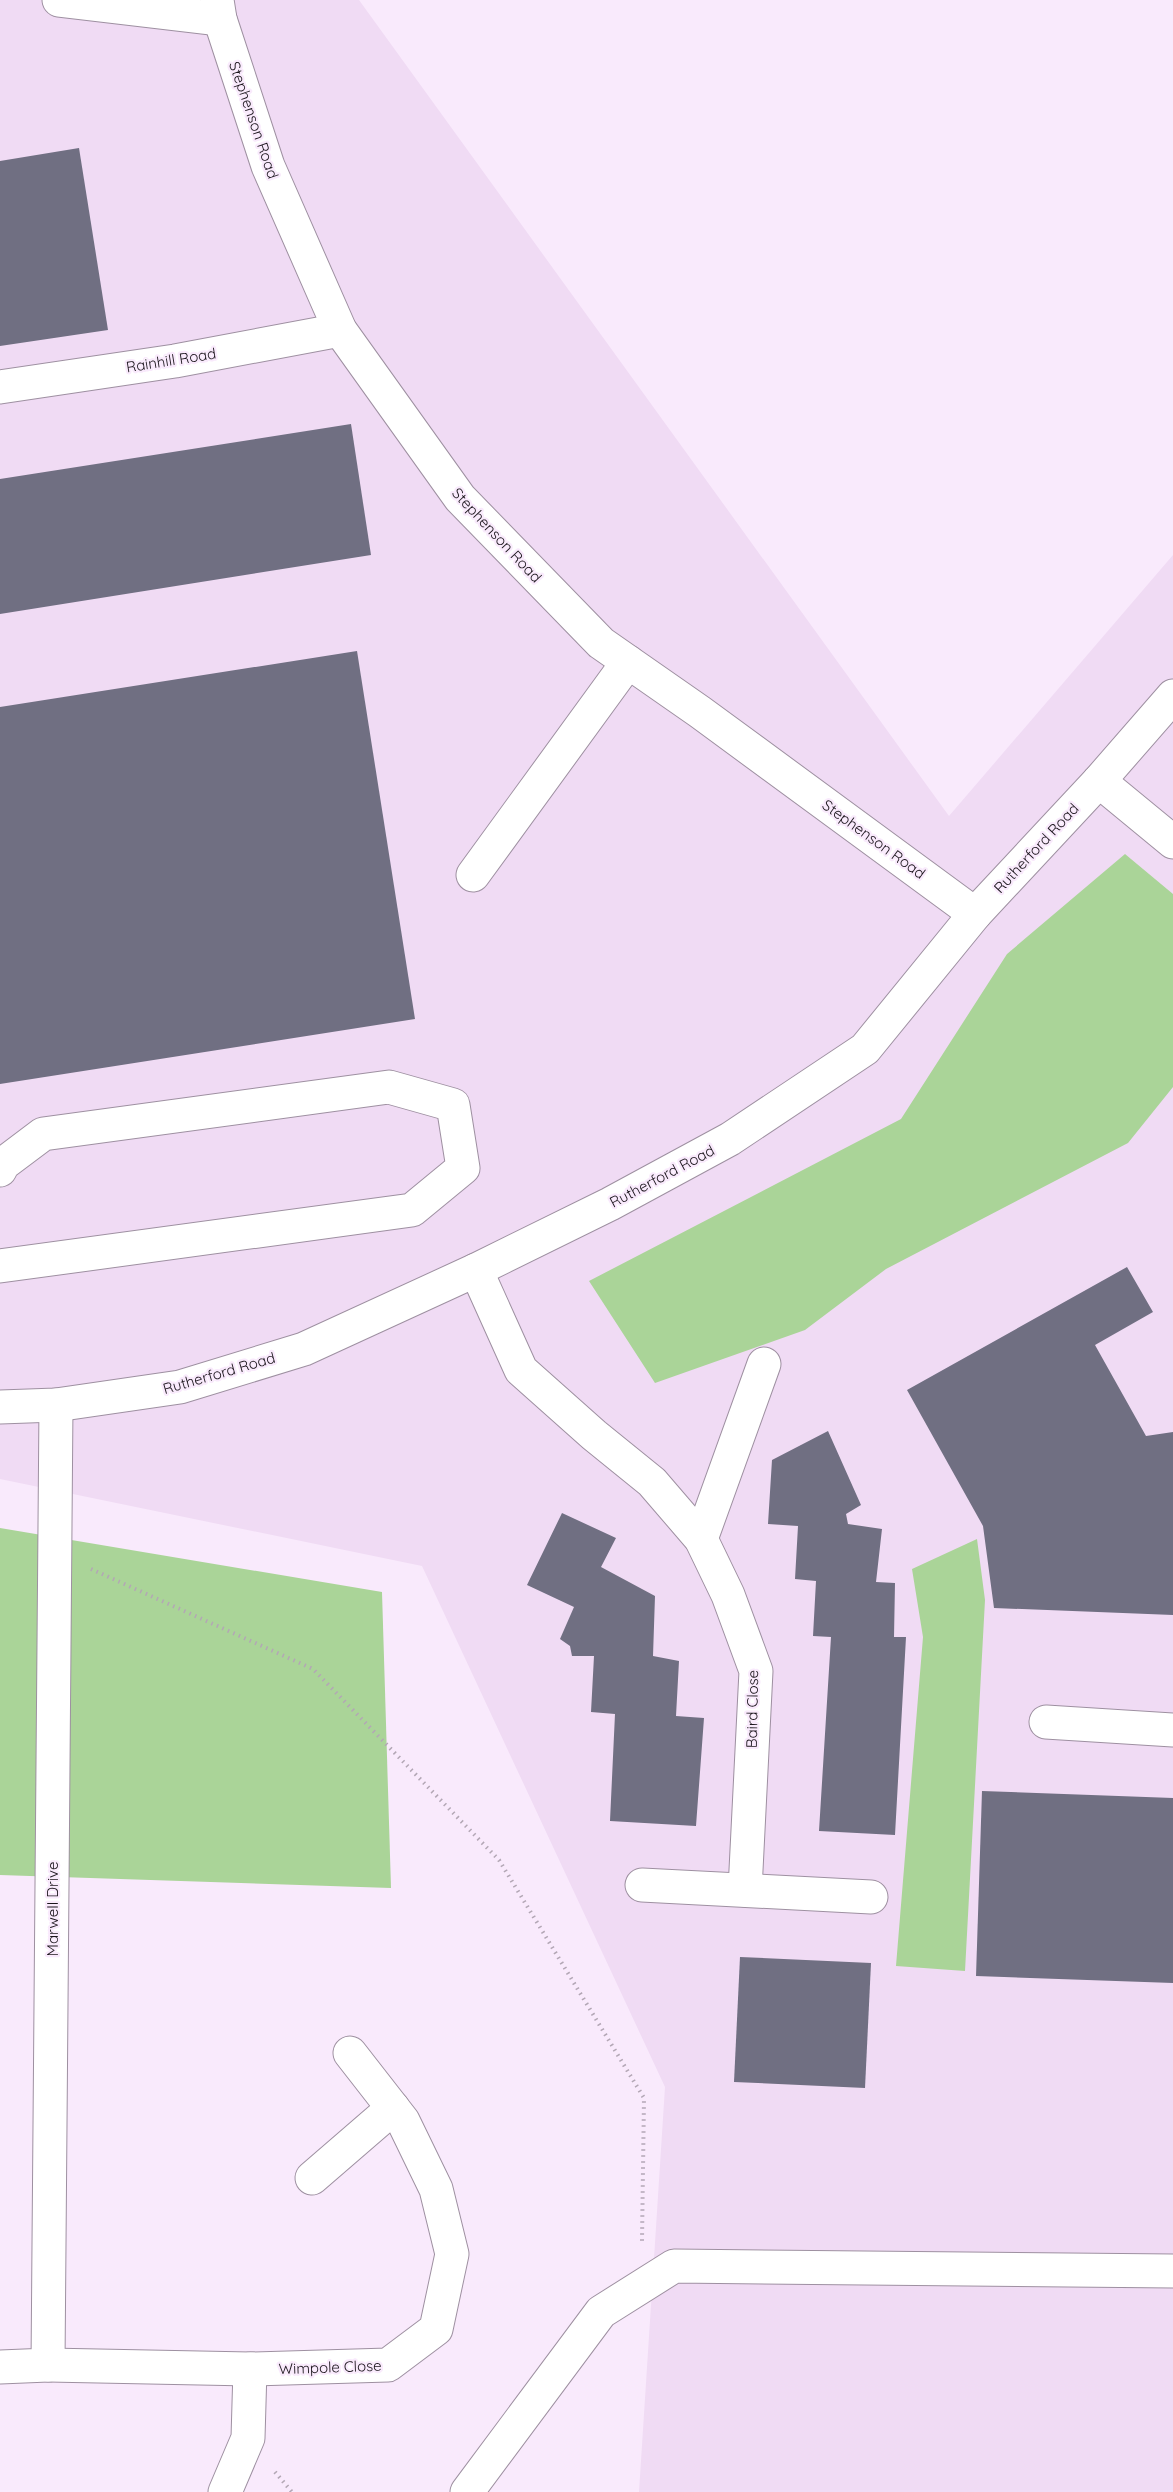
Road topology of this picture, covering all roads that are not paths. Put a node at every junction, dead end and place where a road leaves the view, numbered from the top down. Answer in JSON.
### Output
{"nodes":[{"id":1,"x":59,"y":0,"type":"edge"},
{"id":2,"x":218,"y":10,"type":"edge"},
{"id":3,"x":340,"y":330,"type":"junction"},
{"id":4,"x":0,"y":387,"type":"edge"},
{"id":5,"x":628,"y":662,"type":"junction"},
{"id":6,"x":1173,"y":696,"type":"edge"},
{"id":7,"x":1099,"y":781,"type":"junction"},
{"id":8,"x":1173,"y":843,"type":"edge"},
{"id":9,"x":473,"y":875,"type":"dead end"},
{"id":10,"x":975,"y":914,"type":"junction"},
{"id":11,"x":0,"y":1170,"type":"edge"},
{"id":12,"x":0,"y":1266,"type":"edge"},
{"id":13,"x":476,"y":1270,"type":"junction"},
{"id":14,"x":764,"y":1364,"type":"dead end"},
{"id":15,"x":56,"y":1405,"type":"junction"},
{"id":16,"x":0,"y":1407,"type":"edge"},
{"id":17,"x":701,"y":1539,"type":"junction"},
{"id":18,"x":1046,"y":1722,"type":"dead end"},
{"id":19,"x":1173,"y":1730,"type":"edge"},
{"id":20,"x":642,"y":1885,"type":"dead end"},
{"id":21,"x":745,"y":1890,"type":"junction"},
{"id":22,"x":871,"y":1897,"type":"dead end"},
{"id":23,"x":350,"y":2053,"type":"dead end"},
{"id":24,"x":393,"y":2108,"type":"junction"},
{"id":25,"x":312,"y":2178,"type":"dead end"},
{"id":26,"x":1173,"y":2271,"type":"edge"},
{"id":27,"x":48,"y":2365,"type":"junction"},
{"id":28,"x":0,"y":2367,"type":"edge"},
{"id":29,"x":250,"y":2369,"type":"junction"},
{"id":30,"x":225,"y":2492,"type":"edge"},
{"id":31,"x":467,"y":2492,"type":"edge"}],
"edges":[{"from":1,"to":2,"type":"street"},
{"from":2,"to":3,"type":"street","name":"Stephenson Road"},
{"from":3,"to":4,"type":"street","name":"Rainhill Road"},
{"from":3,"to":5,"type":"street","name":"Stephenson Road"},
{"from":5,"to":9,"type":"street"},
{"from":5,"to":10,"type":"street","name":"Stephenson Road"},
{"from":6,"to":7,"type":"street","name":"Rutherford Road"},
{"from":7,"to":8,"type":"street"},
{"from":7,"to":10,"type":"street","name":"Rutherford Road"},
{"from":10,"to":13,"type":"street","name":"Rutherford Road"},
{"from":11,"to":12,"type":"street"},
{"from":13,"to":15,"type":"street","name":"Rutherford Road"},
{"from":13,"to":17,"type":"street","name":"Baird Close"},
{"from":14,"to":17,"type":"street"},
{"from":15,"to":16,"type":"street","name":"Rutherford Road"},
{"from":15,"to":27,"type":"street","name":"Marwell Drive"},
{"from":17,"to":21,"type":"street","name":"Baird Close"},
{"from":18,"to":19,"type":"street"},
{"from":20,"to":21,"type":"street"},
{"from":21,"to":22,"type":"street"},
{"from":23,"to":24,"type":"street","name":"Wimpole Close"},
{"from":24,"to":25,"type":"street"},
{"from":24,"to":29,"type":"street","name":"Wimpole Close"},
{"from":26,"to":31,"type":"street"},
{"from":27,"to":28,"type":"street"},
{"from":27,"to":29,"type":"street","name":"Wimpole Close"},
{"from":29,"to":30,"type":"street"}]}
